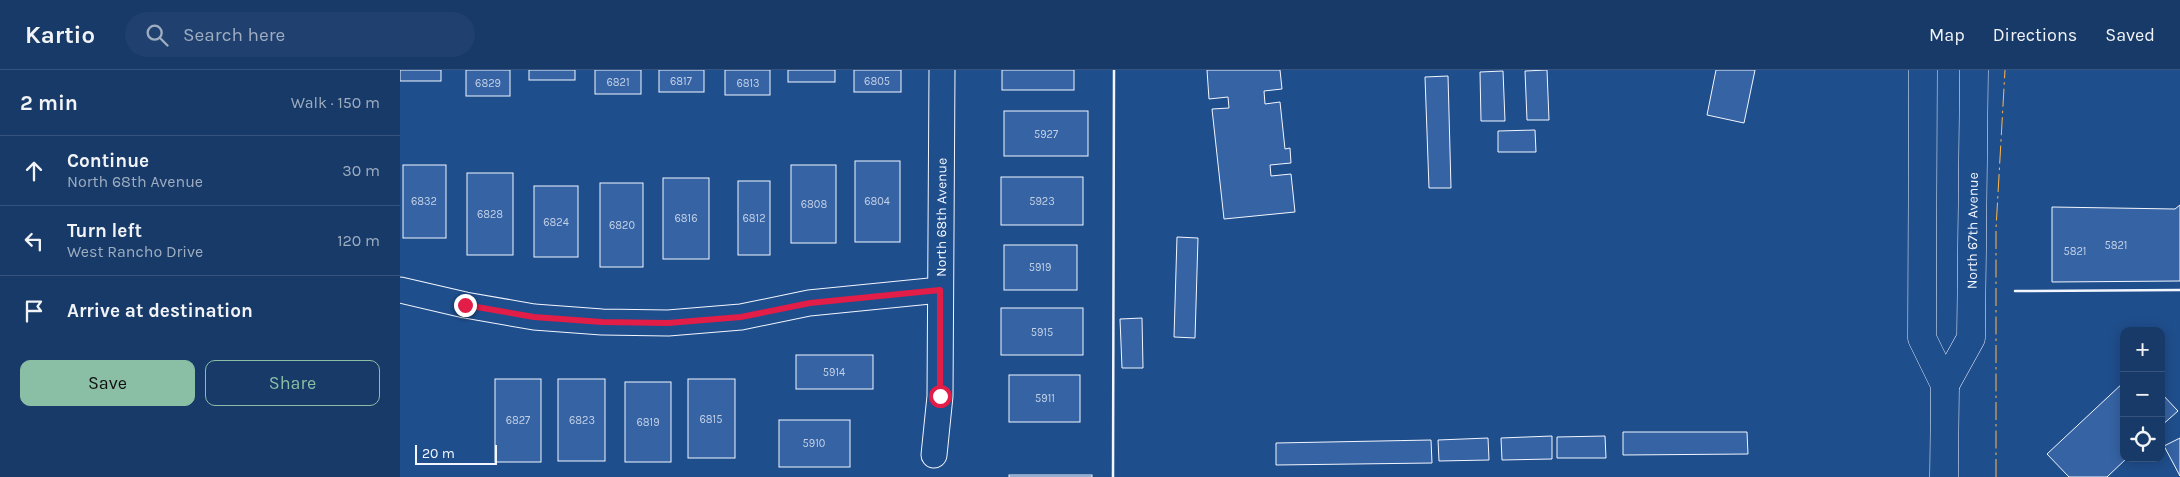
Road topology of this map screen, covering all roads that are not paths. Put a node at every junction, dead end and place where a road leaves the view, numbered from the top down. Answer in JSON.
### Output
{"nodes":[{"id":1,"x":942,"y":70,"type":"edge"},
{"id":2,"x":1923,"y":70,"type":"edge"},
{"id":3,"x":1974,"y":70,"type":"edge"},
{"id":4,"x":400,"y":290,"type":"edge"},
{"id":5,"x":940,"y":290,"type":"junction"},
{"id":6,"x":1946,"y":385,"type":"junction"},
{"id":7,"x":934,"y":455,"type":"dead end"},
{"id":8,"x":1944,"y":477,"type":"edge"}],
"edges":[{"from":1,"to":5,"type":"street","name":"North 68th Avenue"},
{"from":2,"to":6,"type":"main road","name":"North 67th Avenue"},
{"from":3,"to":6,"type":"main road","name":"North 67th Avenue"},
{"from":4,"to":5,"type":"street"},
{"from":5,"to":7,"type":"street","name":"North 68th Avenue"},
{"from":6,"to":8,"type":"main road","name":"North 67th Avenue"}]}
